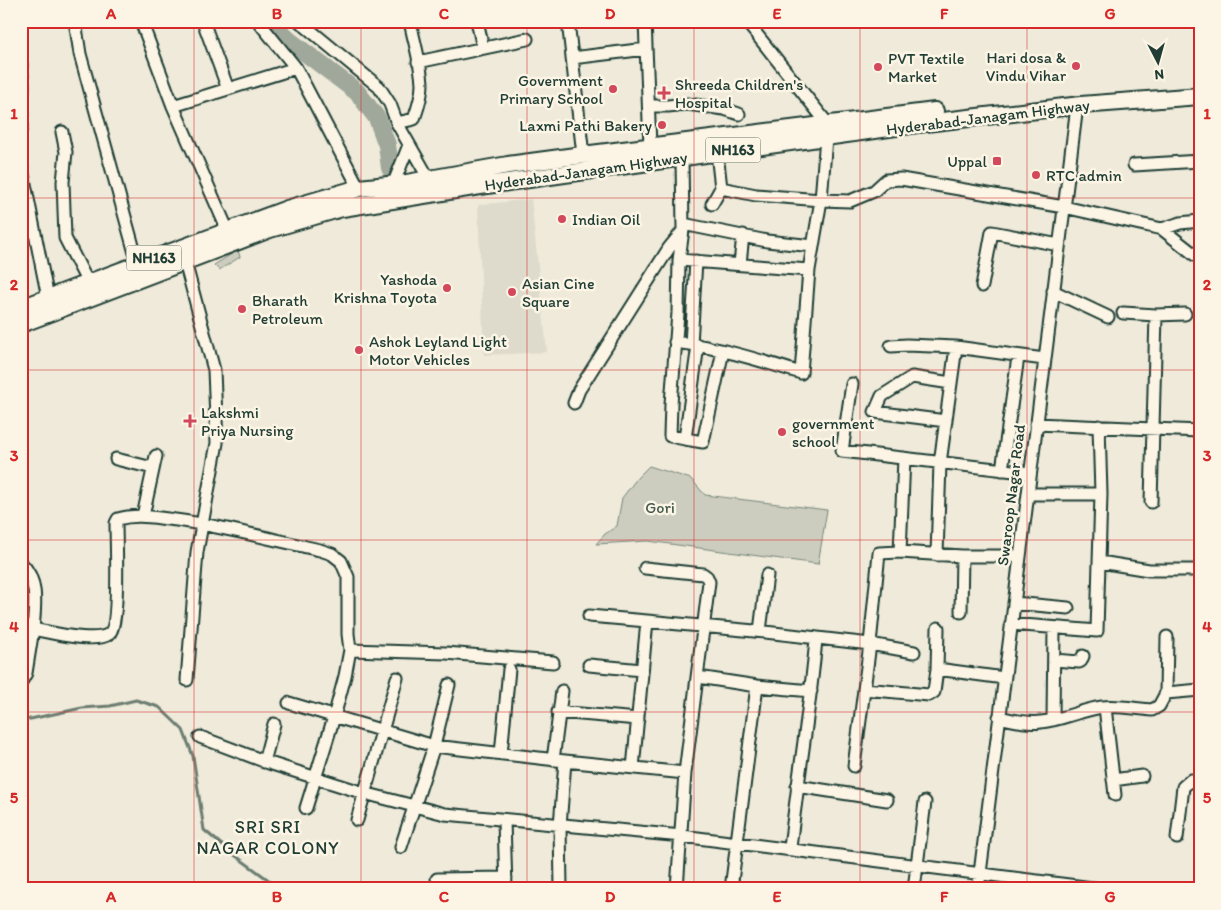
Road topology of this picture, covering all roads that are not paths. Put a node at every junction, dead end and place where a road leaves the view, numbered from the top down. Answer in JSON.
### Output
{"nodes":[{"id":1,"x":75,"y":21,"type":"edge"},
{"id":2,"x":141,"y":21,"type":"edge"},
{"id":3,"x":258,"y":21,"type":"edge"},
{"id":4,"x":315,"y":21,"type":"edge"},
{"id":5,"x":410,"y":21,"type":"edge"},
{"id":6,"x":478,"y":21,"type":"edge"},
{"id":7,"x":568,"y":21,"type":"edge"},
{"id":8,"x":645,"y":21,"type":"edge"},
{"id":9,"x":746,"y":21,"type":"edge"},
{"id":10,"x":301,"y":23,"type":"edge"},
{"id":11,"x":204,"y":24,"type":"dead end"},
{"id":12,"x":527,"y":39,"type":"dead end"},
{"id":13,"x":483,"y":48,"type":"junction"},
{"id":14,"x":646,"y":49,"type":"junction"},
{"id":15,"x":572,"y":58,"type":"junction"},
{"id":16,"x":418,"y":62,"type":"junction"},
{"id":17,"x":21,"y":64,"type":"edge"},
{"id":18,"x":296,"y":68,"type":"junction"},
{"id":19,"x":1200,"y":84,"type":"edge"},
{"id":20,"x":22,"y":86,"type":"edge"},
{"id":21,"x":228,"y":89,"type":"junction"},
{"id":22,"x":1200,"y":96,"type":"edge"},
{"id":23,"x":173,"y":106,"type":"junction"},
{"id":24,"x":1077,"y":106,"type":"junction"},
{"id":25,"x":647,"y":113,"type":"junction"},
{"id":26,"x":739,"y":114,"type":"dead end"},
{"id":27,"x":398,"y":123,"type":"junction"},
{"id":28,"x":21,"y":129,"type":"edge"},
{"id":29,"x":827,"y":130,"type":"junction"},
{"id":30,"x":62,"y":132,"type":"dead end"},
{"id":31,"x":409,"y":145,"type":"junction"},
{"id":32,"x":650,"y":146,"type":"junction"},
{"id":33,"x":717,"y":153,"type":"junction"},
{"id":34,"x":583,"y":155,"type":"junction"},
{"id":35,"x":682,"y":158,"type":"junction"},
{"id":36,"x":1200,"y":161,"type":"edge"},
{"id":37,"x":21,"y":164,"type":"edge"},
{"id":38,"x":1134,"y":165,"type":"dead end"},
{"id":39,"x":429,"y":179,"type":"junction"},
{"id":40,"x":393,"y":185,"type":"junction"},
{"id":41,"x":359,"y":188,"type":"junction"},
{"id":42,"x":721,"y":188,"type":"junction"},
{"id":43,"x":821,"y":200,"type":"junction"},
{"id":44,"x":712,"y":204,"type":"dead end"},
{"id":45,"x":1064,"y":207,"type":"junction"},
{"id":46,"x":1200,"y":221,"type":"edge"},
{"id":47,"x":683,"y":227,"type":"junction"},
{"id":48,"x":1162,"y":229,"type":"junction"},
{"id":49,"x":228,"y":231,"type":"junction"},
{"id":50,"x":744,"y":236,"type":"junction"},
{"id":51,"x":812,"y":246,"type":"junction"},
{"id":52,"x":1059,"y":246,"type":"junction"},
{"id":53,"x":1200,"y":257,"type":"edge"},
{"id":54,"x":679,"y":260,"type":"junction"},
{"id":55,"x":696,"y":261,"type":"junction"},
{"id":56,"x":185,"y":262,"type":"junction"},
{"id":57,"x":138,"y":264,"type":"junction"},
{"id":58,"x":740,"y":264,"type":"junction"},
{"id":59,"x":809,"y":270,"type":"junction"},
{"id":60,"x":88,"y":283,"type":"junction"},
{"id":61,"x":982,"y":286,"type":"dead end"},
{"id":62,"x":1053,"y":290,"type":"junction"},
{"id":63,"x":48,"y":298,"type":"junction"},
{"id":64,"x":21,"y":308,"type":"edge"},
{"id":65,"x":1123,"y":313,"type":"dead end"},
{"id":66,"x":1184,"y":314,"type":"dead end"},
{"id":67,"x":1156,"y":315,"type":"junction"},
{"id":68,"x":1108,"y":317,"type":"dead end"},
{"id":69,"x":21,"y":324,"type":"edge"},
{"id":70,"x":675,"y":342,"type":"junction"},
{"id":71,"x":695,"y":344,"type":"junction"},
{"id":72,"x":891,"y":346,"type":"dead end"},
{"id":73,"x":956,"y":347,"type":"junction"},
{"id":74,"x":722,"y":351,"type":"junction"},
{"id":75,"x":1018,"y":357,"type":"junction"},
{"id":76,"x":1044,"y":359,"type":"junction"},
{"id":77,"x":951,"y":383,"type":"junction"},
{"id":78,"x":852,"y":384,"type":"dead end"},
{"id":79,"x":574,"y":403,"type":"dead end"},
{"id":80,"x":946,"y":421,"type":"junction"},
{"id":81,"x":1036,"y":424,"type":"junction"},
{"id":82,"x":1099,"y":426,"type":"junction"},
{"id":83,"x":1153,"y":428,"type":"junction"},
{"id":84,"x":1200,"y":431,"type":"edge"},
{"id":85,"x":685,"y":439,"type":"junction"},
{"id":86,"x":904,"y":458,"type":"junction"},
{"id":87,"x":116,"y":459,"type":"dead end"},
{"id":88,"x":940,"y":463,"type":"junction"},
{"id":89,"x":1002,"y":470,"type":"junction"},
{"id":90,"x":1030,"y":473,"type":"junction"},
{"id":91,"x":1028,"y":494,"type":"junction"},
{"id":92,"x":1101,"y":494,"type":"junction"},
{"id":93,"x":1151,"y":502,"type":"dead end"},
{"id":94,"x":143,"y":516,"type":"junction"},
{"id":95,"x":203,"y":523,"type":"junction"},
{"id":96,"x":900,"y":552,"type":"junction"},
{"id":97,"x":937,"y":555,"type":"junction"},
{"id":98,"x":962,"y":556,"type":"junction"},
{"id":99,"x":1020,"y":556,"type":"junction"},
{"id":100,"x":1100,"y":562,"type":"junction"},
{"id":101,"x":21,"y":563,"type":"edge"},
{"id":102,"x":645,"y":568,"type":"dead end"},
{"id":103,"x":1200,"y":570,"type":"edge"},
{"id":104,"x":767,"y":575,"type":"dead end"},
{"id":105,"x":1014,"y":602,"type":"junction"},
{"id":106,"x":1068,"y":608,"type":"dead end"},
{"id":107,"x":960,"y":612,"type":"dead end"},
{"id":108,"x":590,"y":616,"type":"dead end"},
{"id":109,"x":647,"y":621,"type":"junction"},
{"id":110,"x":1011,"y":624,"type":"junction"},
{"id":111,"x":704,"y":626,"type":"junction"},
{"id":112,"x":938,"y":628,"type":"dead end"},
{"id":113,"x":1054,"y":628,"type":"junction"},
{"id":114,"x":33,"y":629,"type":"junction"},
{"id":115,"x":760,"y":631,"type":"junction"},
{"id":116,"x":1167,"y":637,"type":"dead end"},
{"id":117,"x":816,"y":639,"type":"junction"},
{"id":118,"x":870,"y":644,"type":"junction"},
{"id":119,"x":350,"y":650,"type":"junction"},
{"id":120,"x":914,"y":652,"type":"dead end"},
{"id":121,"x":1083,"y":656,"type":"dead end"},
{"id":122,"x":1054,"y":660,"type":"junction"},
{"id":123,"x":553,"y":662,"type":"dead end"},
{"id":124,"x":589,"y":665,"type":"dead end"},
{"id":125,"x":509,"y":669,"type":"dead end"},
{"id":126,"x":937,"y":669,"type":"junction"},
{"id":127,"x":642,"y":670,"type":"junction"},
{"id":128,"x":698,"y":677,"type":"junction"},
{"id":129,"x":397,"y":678,"type":"dead end"},
{"id":130,"x":1004,"y":678,"type":"junction"},
{"id":131,"x":187,"y":680,"type":"dead end"},
{"id":132,"x":21,"y":682,"type":"edge"},
{"id":133,"x":449,"y":685,"type":"dead end"},
{"id":134,"x":757,"y":686,"type":"junction"},
{"id":135,"x":864,"y":689,"type":"junction"},
{"id":136,"x":1200,"y":690,"type":"edge"},
{"id":137,"x":811,"y":691,"type":"junction"},
{"id":138,"x":562,"y":692,"type":"dead end"},
{"id":139,"x":1166,"y":693,"type":"junction"},
{"id":140,"x":289,"y":703,"type":"dead end"},
{"id":141,"x":1105,"y":707,"type":"junction"},
{"id":142,"x":558,"y":712,"type":"junction"},
{"id":143,"x":334,"y":717,"type":"junction"},
{"id":144,"x":999,"y":717,"type":"junction"},
{"id":145,"x":638,"y":719,"type":"junction"},
{"id":146,"x":1054,"y":720,"type":"junction"},
{"id":147,"x":274,"y":724,"type":"dead end"},
{"id":148,"x":384,"y":730,"type":"junction"},
{"id":149,"x":200,"y":737,"type":"dead end"},
{"id":150,"x":434,"y":746,"type":"junction"},
{"id":151,"x":501,"y":754,"type":"junction"},
{"id":152,"x":559,"y":761,"type":"junction"},
{"id":153,"x":264,"y":762,"type":"junction"},
{"id":154,"x":854,"y":766,"type":"dead end"},
{"id":155,"x":633,"y":768,"type":"junction"},
{"id":156,"x":685,"y":773,"type":"junction"},
{"id":157,"x":1142,"y":776,"type":"dead end"},
{"id":158,"x":316,"y":778,"type":"junction"},
{"id":159,"x":1113,"y":780,"type":"junction"},
{"id":160,"x":1200,"y":780,"type":"edge"},
{"id":161,"x":797,"y":786,"type":"junction"},
{"id":162,"x":364,"y":793,"type":"junction"},
{"id":163,"x":1115,"y":795,"type":"dead end"},
{"id":164,"x":887,"y":800,"type":"dead end"},
{"id":165,"x":925,"y":802,"type":"dead end"},
{"id":166,"x":414,"y":806,"type":"junction"},
{"id":167,"x":306,"y":808,"type":"dead end"},
{"id":168,"x":357,"y":820,"type":"dead end"},
{"id":169,"x":504,"y":820,"type":"junction"},
{"id":170,"x":560,"y":826,"type":"junction"},
{"id":171,"x":682,"y":836,"type":"junction"},
{"id":172,"x":1177,"y":838,"type":"dead end"},
{"id":173,"x":738,"y":843,"type":"junction"},
{"id":174,"x":401,"y":847,"type":"dead end"},
{"id":175,"x":790,"y":848,"type":"junction"},
{"id":176,"x":917,"y":866,"type":"junction"},
{"id":177,"x":979,"y":874,"type":"junction"},
{"id":178,"x":437,"y":879,"type":"dead end"},
{"id":179,"x":506,"y":883,"type":"edge"},
{"id":180,"x":453,"y":884,"type":"edge"},
{"id":181,"x":1033,"y":885,"type":"edge"},
{"id":182,"x":561,"y":889,"type":"edge"},
{"id":183,"x":677,"y":889,"type":"edge"},
{"id":184,"x":731,"y":889,"type":"edge"},
{"id":185,"x":914,"y":889,"type":"edge"},
{"id":186,"x":978,"y":889,"type":"edge"},
{"id":187,"x":1100,"y":889,"type":"edge"}],
"edges":[{"from":1,"to":57,"type":"street"},
{"from":2,"to":23,"type":"street"},
{"from":3,"to":18,"type":"street"},
{"from":4,"to":10,"type":"street"},
{"from":5,"to":16,"type":"street"},
{"from":6,"to":13,"type":"street"},
{"from":7,"to":15,"type":"street"},
{"from":8,"to":14,"type":"street"},
{"from":9,"to":29,"type":"street"},
{"from":10,"to":27,"type":"street"},
{"from":11,"to":21,"type":"street"},
{"from":12,"to":13,"type":"street"},
{"from":13,"to":16,"type":"street"},
{"from":14,"to":15,"type":"street"},
{"from":14,"to":25,"type":"street"},
{"from":15,"to":34,"type":"street"},
{"from":16,"to":27,"type":"street"},
{"from":17,"to":20,"type":"street"},
{"from":18,"to":21,"type":"street"},
{"from":18,"to":41,"type":"street"},
{"from":19,"to":29,"type":"highway","name":"Hyderabad-Janagam Highway","number":"NH163"},
{"from":20,"to":28,"type":"street"},
{"from":21,"to":23,"type":"street"},
{"from":22,"to":24,"type":"highway","name":"Hyderabad-Janagam Highway","number":"NH163"},
{"from":23,"to":49,"type":"street"},
{"from":24,"to":29,"type":"highway","name":"Hyderabad-Janagam Highway","number":"NH163"},
{"from":24,"to":45,"type":"street","name":"Swaroop Nagar Road"},
{"from":25,"to":26,"type":"street"},
{"from":25,"to":32,"type":"street"},
{"from":27,"to":31,"type":"street"},
{"from":29,"to":32,"type":"highway","name":"Hyderabad-Janagam Highway","number":"NH163"},
{"from":29,"to":33,"type":"highway","name":"Hyderabad-Janagam Highway","number":"NH163"},
{"from":29,"to":43,"type":"street"},
{"from":30,"to":60,"type":"street"},
{"from":31,"to":39,"type":"street"},
{"from":31,"to":40,"type":"street"},
{"from":32,"to":34,"type":"highway","name":"Hyderabad-Janagam Highway","number":"NH163"},
{"from":33,"to":35,"type":"highway","name":"Hyderabad-Janagam Highway","number":"NH163"},
{"from":33,"to":42,"type":"street"},
{"from":34,"to":39,"type":"highway","name":"Hyderabad-Janagam Highway","number":"NH163"},
{"from":35,"to":47,"type":"street"},
{"from":35,"to":56,"type":"highway","name":"Hyderabad-Janagam Highway","number":"NH163"},
{"from":36,"to":38,"type":"street"},
{"from":37,"to":63,"type":"street"},
{"from":39,"to":40,"type":"highway","name":"Hyderabad-Janagam Highway","number":"NH163"},
{"from":40,"to":41,"type":"highway","name":"Hyderabad-Janagam Highway","number":"NH163"},
{"from":41,"to":49,"type":"highway","name":"Hyderabad-Janagam Highway","number":"NH163"},
{"from":42,"to":43,"type":"street"},
{"from":42,"to":44,"type":"street"},
{"from":43,"to":45,"type":"street"},
{"from":43,"to":51,"type":"street"},
{"from":45,"to":48,"type":"street"},
{"from":45,"to":52,"type":"street","name":"Swaroop Nagar Road"},
{"from":46,"to":48,"type":"street"},
{"from":47,"to":50,"type":"street"},
{"from":47,"to":54,"type":"street"},
{"from":47,"to":79,"type":"street"},
{"from":48,"to":53,"type":"street"},
{"from":49,"to":57,"type":"highway","name":"Hyderabad-Janagam Highway","number":"NH163"},
{"from":50,"to":51,"type":"street"},
{"from":50,"to":58,"type":"street"},
{"from":51,"to":59,"type":"street"},
{"from":52,"to":61,"type":"street"},
{"from":52,"to":62,"type":"street","name":"Swaroop Nagar Road"},
{"from":54,"to":55,"type":"street"},
{"from":54,"to":70,"type":"street"},
{"from":55,"to":58,"type":"street"},
{"from":55,"to":71,"type":"street"},
{"from":56,"to":69,"type":"highway","name":"Hyderabad-Janagam Highway","number":"NH163"},
{"from":56,"to":95,"type":"street"},
{"from":57,"to":60,"type":"highway","name":"Hyderabad-Janagam Highway","number":"NH163"},
{"from":58,"to":59,"type":"street"},
{"from":59,"to":74,"type":"street"},
{"from":60,"to":63,"type":"highway","name":"Hyderabad-Janagam Highway","number":"NH163"},
{"from":62,"to":68,"type":"street"},
{"from":62,"to":76,"type":"street","name":"Swaroop Nagar Road"},
{"from":63,"to":64,"type":"highway","name":"Hyderabad-Janagam Highway","number":"NH163"},
{"from":65,"to":67,"type":"street"},
{"from":66,"to":67,"type":"street"},
{"from":67,"to":83,"type":"street"},
{"from":70,"to":71,"type":"street"},
{"from":70,"to":85,"type":"street"},
{"from":71,"to":74,"type":"street"},
{"from":71,"to":85,"type":"street"},
{"from":72,"to":73,"type":"street"},
{"from":73,"to":75,"type":"street"},
{"from":73,"to":77,"type":"street"},
{"from":74,"to":85,"type":"street"},
{"from":75,"to":76,"type":"street"},
{"from":75,"to":89,"type":"street"},
{"from":76,"to":81,"type":"street","name":"Swaroop Nagar Road"},
{"from":77,"to":80,"type":"street"},
{"from":77,"to":80,"type":"street"},
{"from":78,"to":86,"type":"street"},
{"from":80,"to":88,"type":"street"},
{"from":81,"to":82,"type":"street"},
{"from":81,"to":90,"type":"street","name":"Swaroop Nagar Road"},
{"from":82,"to":83,"type":"street"},
{"from":82,"to":92,"type":"street"},
{"from":83,"to":84,"type":"street"},
{"from":83,"to":93,"type":"street"},
{"from":86,"to":88,"type":"street"},
{"from":86,"to":96,"type":"street"},
{"from":87,"to":94,"type":"street"},
{"from":88,"to":89,"type":"street"},
{"from":88,"to":97,"type":"street"},
{"from":89,"to":90,"type":"street"},
{"from":90,"to":91,"type":"street","name":"Swaroop Nagar Road"},
{"from":91,"to":92,"type":"street"},
{"from":91,"to":99,"type":"street","name":"Swaroop Nagar Road"},
{"from":92,"to":100,"type":"street"},
{"from":94,"to":95,"type":"street"},
{"from":94,"to":114,"type":"street"},
{"from":95,"to":119,"type":"street"},
{"from":95,"to":131,"type":"street"},
{"from":96,"to":97,"type":"street"},
{"from":96,"to":118,"type":"street"},
{"from":97,"to":98,"type":"street"},
{"from":98,"to":99,"type":"street"},
{"from":98,"to":107,"type":"street"},
{"from":99,"to":105,"type":"street","name":"Swaroop Nagar Road"},
{"from":100,"to":103,"type":"street"},
{"from":100,"to":113,"type":"street"},
{"from":101,"to":114,"type":"street"},
{"from":102,"to":111,"type":"street"},
{"from":104,"to":115,"type":"street"},
{"from":105,"to":106,"type":"street"},
{"from":105,"to":110,"type":"street","name":"Swaroop Nagar Road"},
{"from":108,"to":109,"type":"street"},
{"from":109,"to":111,"type":"street"},
{"from":109,"to":127,"type":"street"},
{"from":110,"to":113,"type":"street"},
{"from":110,"to":130,"type":"street","name":"Swaroop Nagar Road"},
{"from":111,"to":115,"type":"street"},
{"from":111,"to":128,"type":"street"},
{"from":112,"to":126,"type":"street"},
{"from":113,"to":122,"type":"street"},
{"from":114,"to":132,"type":"street"},
{"from":115,"to":117,"type":"street"},
{"from":116,"to":139,"type":"street"},
{"from":117,"to":118,"type":"street"},
{"from":117,"to":137,"type":"street"},
{"from":118,"to":120,"type":"street"},
{"from":118,"to":135,"type":"street"},
{"from":119,"to":123,"type":"street"},
{"from":119,"to":143,"type":"street"},
{"from":121,"to":122,"type":"street"},
{"from":122,"to":146,"type":"street"},
{"from":124,"to":127,"type":"street"},
{"from":125,"to":151,"type":"street"},
{"from":126,"to":130,"type":"street"},
{"from":126,"to":135,"type":"street"},
{"from":127,"to":145,"type":"street"},
{"from":128,"to":134,"type":"street"},
{"from":128,"to":156,"type":"street"},
{"from":129,"to":148,"type":"street"},
{"from":130,"to":144,"type":"street","name":"Swaroop Nagar Road"},
{"from":133,"to":150,"type":"street"},
{"from":134,"to":137,"type":"street"},
{"from":134,"to":173,"type":"street"},
{"from":135,"to":154,"type":"street"},
{"from":136,"to":139,"type":"street"},
{"from":137,"to":161,"type":"street"},
{"from":138,"to":142,"type":"street"},
{"from":139,"to":141,"type":"street"},
{"from":140,"to":143,"type":"street"},
{"from":141,"to":146,"type":"street"},
{"from":141,"to":159,"type":"street"},
{"from":142,"to":145,"type":"street"},
{"from":142,"to":152,"type":"street"},
{"from":143,"to":148,"type":"street"},
{"from":143,"to":158,"type":"street"},
{"from":144,"to":146,"type":"street"},
{"from":144,"to":177,"type":"street","name":"Swaroop Nagar Road"},
{"from":145,"to":155,"type":"street"},
{"from":147,"to":153,"type":"street"},
{"from":148,"to":150,"type":"street"},
{"from":148,"to":162,"type":"street"},
{"from":149,"to":153,"type":"street"},
{"from":150,"to":151,"type":"street"},
{"from":150,"to":166,"type":"street"},
{"from":151,"to":152,"type":"street"},
{"from":152,"to":155,"type":"street"},
{"from":152,"to":170,"type":"street"},
{"from":153,"to":158,"type":"street"},
{"from":155,"to":156,"type":"street"},
{"from":156,"to":171,"type":"street"},
{"from":157,"to":159,"type":"street"},
{"from":158,"to":162,"type":"street"},
{"from":158,"to":167,"type":"street"},
{"from":159,"to":163,"type":"street"},
{"from":160,"to":172,"type":"street"},
{"from":161,"to":164,"type":"street"},
{"from":161,"to":175,"type":"street"},
{"from":162,"to":166,"type":"street"},
{"from":162,"to":168,"type":"street"},
{"from":165,"to":176,"type":"street"},
{"from":166,"to":169,"type":"street"},
{"from":166,"to":174,"type":"street"},
{"from":169,"to":170,"type":"street"},
{"from":169,"to":179,"type":"street"},
{"from":170,"to":171,"type":"street"},
{"from":170,"to":182,"type":"street"},
{"from":171,"to":173,"type":"street"},
{"from":171,"to":183,"type":"street"},
{"from":173,"to":175,"type":"street"},
{"from":173,"to":184,"type":"street"},
{"from":175,"to":176,"type":"street"},
{"from":176,"to":177,"type":"street"},
{"from":176,"to":185,"type":"street"},
{"from":177,"to":181,"type":"street"},
{"from":177,"to":186,"type":"street","name":"Swaroop Nagar Road"},
{"from":178,"to":180,"type":"street"},
{"from":179,"to":180,"type":"street"},
{"from":181,"to":187,"type":"street"}]}
